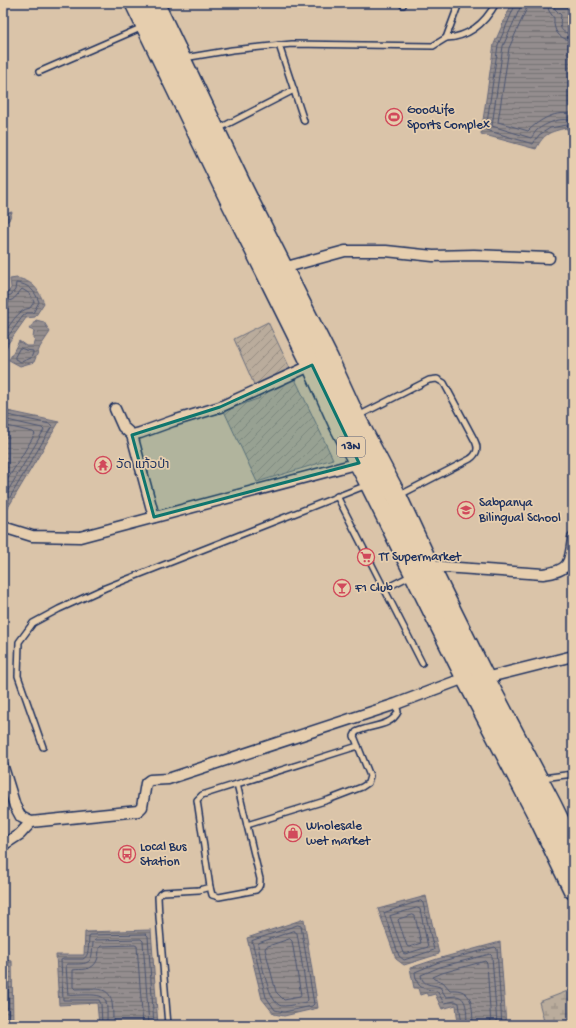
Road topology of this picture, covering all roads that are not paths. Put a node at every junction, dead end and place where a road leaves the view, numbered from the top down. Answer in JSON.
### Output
{"nodes":[{"id":1,"x":135,"y":3,"type":"edge"},
{"id":2,"x":154,"y":3,"type":"edge"},
{"id":3,"x":459,"y":3,"type":"edge"},
{"id":4,"x":496,"y":3,"type":"edge"},
{"id":5,"x":146,"y":26,"type":"junction"},
{"id":6,"x":446,"y":38,"type":"junction"},
{"id":7,"x":279,"y":45,"type":"junction"},
{"id":8,"x":181,"y":58,"type":"junction"},
{"id":9,"x":39,"y":72,"type":"dead end"},
{"id":10,"x":294,"y":90,"type":"junction"},
{"id":11,"x":304,"y":121,"type":"dead end"},
{"id":12,"x":215,"y":130,"type":"junction"},
{"id":13,"x":549,"y":258,"type":"dead end"},
{"id":14,"x":283,"y":268,"type":"junction"},
{"id":15,"x":312,"y":365,"type":"junction"},
{"id":16,"x":115,"y":409,"type":"dead end"},
{"id":17,"x":355,"y":417,"type":"junction"},
{"id":18,"x":132,"y":435,"type":"junction"},
{"id":19,"x":359,"y":463,"type":"junction"},
{"id":20,"x":370,"y":484,"type":"junction"},
{"id":21,"x":337,"y":496,"type":"junction"},
{"id":22,"x":397,"y":497,"type":"junction"},
{"id":23,"x":154,"y":517,"type":"junction"},
{"id":24,"x":3,"y":527,"type":"edge"},
{"id":25,"x":573,"y":538,"type":"edge"},
{"id":26,"x":421,"y":570,"type":"junction"},
{"id":27,"x":384,"y":589,"type":"junction"},
{"id":28,"x":573,"y":656,"type":"edge"},
{"id":29,"x":422,"y":662,"type":"dead end"},
{"id":30,"x":477,"y":676,"type":"junction"},
{"id":31,"x":396,"y":704,"type":"junction"},
{"id":32,"x":358,"y":746,"type":"junction"},
{"id":33,"x":43,"y":747,"type":"dead end"},
{"id":34,"x":3,"y":767,"type":"edge"},
{"id":35,"x":573,"y":774,"type":"edge"},
{"id":36,"x":538,"y":778,"type":"junction"},
{"id":37,"x":237,"y":784,"type":"junction"},
{"id":38,"x":32,"y":822,"type":"junction"},
{"id":39,"x":247,"y":825,"type":"junction"},
{"id":40,"x":569,"y":837,"type":"edge"},
{"id":41,"x":3,"y":845,"type":"edge"},
{"id":42,"x":210,"y":887,"type":"junction"},
{"id":43,"x":573,"y":888,"type":"edge"},
{"id":44,"x":168,"y":1025,"type":"edge"}],
"edges":[{"from":1,"to":5,"type":"highway","number":"13N"},
{"from":2,"to":8,"type":"highway","number":"13N"},
{"from":3,"to":6,"type":"lane"},
{"from":4,"to":6,"type":"lane"},
{"from":5,"to":9,"type":"lane"},
{"from":5,"to":15,"type":"highway","number":"13N"},
{"from":6,"to":7,"type":"lane"},
{"from":7,"to":8,"type":"lane"},
{"from":7,"to":10,"type":"lane"},
{"from":8,"to":12,"type":"highway","number":"13N"},
{"from":10,"to":11,"type":"lane"},
{"from":10,"to":12,"type":"lane"},
{"from":12,"to":14,"type":"highway","number":"13N"},
{"from":13,"to":14,"type":"street"},
{"from":14,"to":17,"type":"highway","number":"13N"},
{"from":15,"to":18,"type":"street"},
{"from":15,"to":19,"type":"highway","number":"13N"},
{"from":16,"to":18,"type":"street"},
{"from":17,"to":22,"type":"highway","number":"13N"},
{"from":17,"to":22,"type":"lane"},
{"from":18,"to":23,"type":"street"},
{"from":19,"to":20,"type":"highway","number":"13N"},
{"from":19,"to":23,"type":"street"},
{"from":20,"to":21,"type":"lane"},
{"from":20,"to":26,"type":"highway","number":"13N"},
{"from":21,"to":27,"type":"lane"},
{"from":21,"to":33,"type":"lane"},
{"from":22,"to":26,"type":"highway","number":"13N"},
{"from":23,"to":24,"type":"street"},
{"from":25,"to":26,"type":"street"},
{"from":26,"to":27,"type":"lane"},
{"from":26,"to":30,"type":"highway","number":"13N"},
{"from":27,"to":29,"type":"lane"},
{"from":28,"to":30,"type":"street"},
{"from":30,"to":31,"type":"street"},
{"from":30,"to":36,"type":"highway","number":"13N"},
{"from":30,"to":43,"type":"highway","number":"13N"},
{"from":31,"to":32,"type":"lane"},
{"from":31,"to":38,"type":"street"},
{"from":32,"to":37,"type":"lane"},
{"from":32,"to":39,"type":"lane"},
{"from":34,"to":38,"type":"street"},
{"from":35,"to":36,"type":"lane"},
{"from":36,"to":40,"type":"highway","number":"13N"},
{"from":37,"to":39,"type":"lane"},
{"from":37,"to":42,"type":"lane"},
{"from":38,"to":41,"type":"street"},
{"from":39,"to":42,"type":"lane"},
{"from":42,"to":44,"type":"lane"}]}
